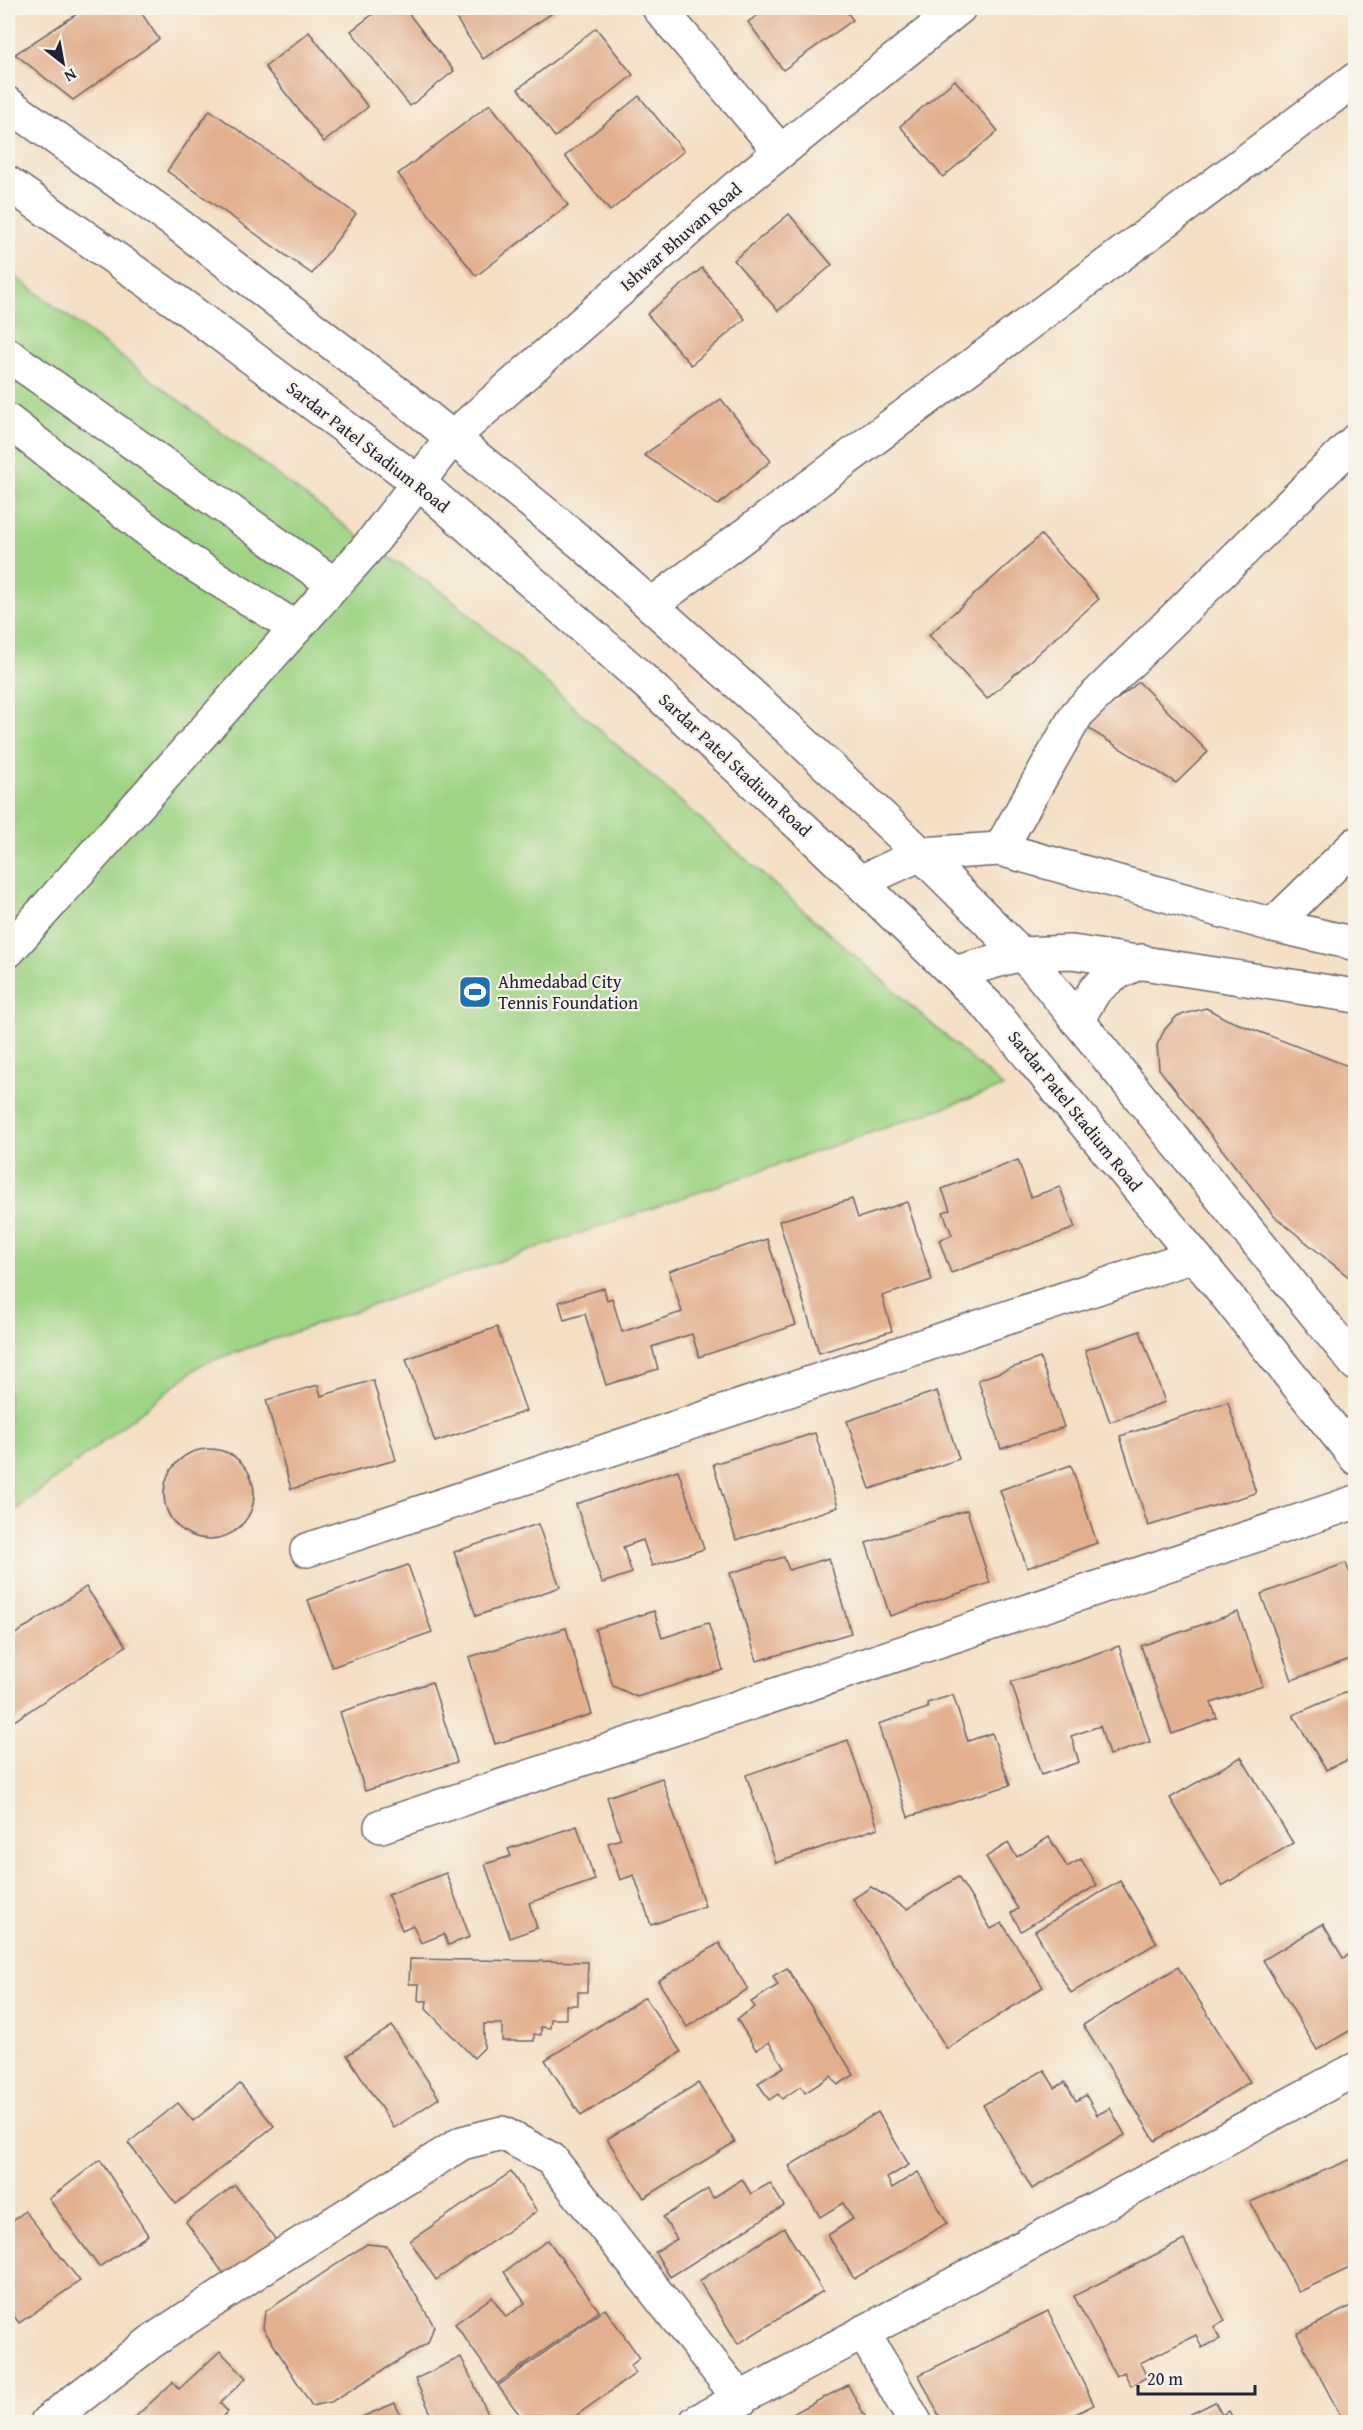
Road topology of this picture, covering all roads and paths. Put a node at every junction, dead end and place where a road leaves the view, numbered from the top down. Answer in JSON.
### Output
{"nodes":[{"id":1,"x":659,"y":8,"type":"edge"},
{"id":2,"x":959,"y":8,"type":"edge"},
{"id":3,"x":1356,"y":80,"type":"edge"},
{"id":4,"x":8,"y":104,"type":"edge"},
{"id":5,"x":780,"y":151,"type":"junction"},
{"id":6,"x":8,"y":183,"type":"edge"},
{"id":7,"x":8,"y":355,"type":"edge"},
{"id":8,"x":8,"y":421,"type":"edge"},
{"id":9,"x":453,"y":437,"type":"junction"},
{"id":10,"x":1356,"y":440,"type":"edge"},
{"id":11,"x":419,"y":483,"type":"junction"},
{"id":12,"x":334,"y":584,"type":"junction"},
{"id":13,"x":651,"y":605,"type":"junction"},
{"id":14,"x":296,"y":628,"type":"junction"},
{"id":15,"x":1356,"y":844,"type":"edge"},
{"id":16,"x":1000,"y":849,"type":"junction"},
{"id":17,"x":921,"y":854,"type":"junction"},
{"id":18,"x":860,"y":882,"type":"junction"},
{"id":19,"x":1273,"y":925,"type":"junction"},
{"id":20,"x":1356,"y":944,"type":"edge"},
{"id":21,"x":8,"y":951,"type":"edge"},
{"id":22,"x":1021,"y":954,"type":"junction"},
{"id":23,"x":1142,"y":961,"type":"junction"},
{"id":24,"x":954,"y":973,"type":"junction"},
{"id":25,"x":1356,"y":996,"type":"edge"},
{"id":26,"x":1077,"y":1020,"type":"junction"},
{"id":27,"x":1193,"y":1256,"type":"junction"},
{"id":28,"x":1356,"y":1364,"type":"edge"},
{"id":29,"x":1356,"y":1458,"type":"edge"},
{"id":30,"x":1356,"y":1502,"type":"edge"},
{"id":31,"x":307,"y":1550,"type":"dead end"},
{"id":32,"x":381,"y":1826,"type":"dead end"},
{"id":33,"x":1356,"y":2069,"type":"edge"},
{"id":34,"x":863,"y":2332,"type":"junction"},
{"id":35,"x":741,"y":2400,"type":"junction"},
{"id":36,"x":47,"y":2422,"type":"edge"},
{"id":37,"x":696,"y":2422,"type":"edge"},
{"id":38,"x":915,"y":2422,"type":"edge"}],
"edges":[{"from":1,"to":5,"type":"street"},
{"from":2,"to":5,"type":"street","name":"Ishwar Bhuvan Road"},
{"from":3,"to":13,"type":"street"},
{"from":4,"to":9,"type":"street"},
{"from":5,"to":9,"type":"street","name":"Ishwar Bhuvan Road"},
{"from":6,"to":11,"type":"street","name":"Sardar Patel Stadium Road"},
{"from":7,"to":12,"type":"street"},
{"from":8,"to":14,"type":"street"},
{"from":9,"to":11,"type":"street","name":"Ishwar Bhuvan Road"},
{"from":9,"to":13,"type":"street"},
{"from":10,"to":16,"type":"street"},
{"from":11,"to":12,"type":"street","name":"Ishwar Bhuvan Road"},
{"from":11,"to":18,"type":"street","name":"Sardar Patel Stadium Road"},
{"from":12,"to":14,"type":"street","name":"Ishwar Bhuvan Road"},
{"from":13,"to":17,"type":"street"},
{"from":14,"to":21,"type":"street","name":"Ishwar Bhuvan Road"},
{"from":15,"to":19,"type":"street"},
{"from":16,"to":17,"type":"street"},
{"from":16,"to":19,"type":"street"},
{"from":17,"to":18,"type":"street"},
{"from":17,"to":22,"type":"street"},
{"from":18,"to":24,"type":"street","name":"Sardar Patel Stadium Road"},
{"from":19,"to":20,"type":"street"},
{"from":22,"to":23,"type":"street"},
{"from":22,"to":24,"type":"street"},
{"from":22,"to":26,"type":"street"},
{"from":23,"to":25,"type":"street"},
{"from":23,"to":26,"type":"street"},
{"from":24,"to":27,"type":"street","name":"Sardar Patel Stadium Road"},
{"from":26,"to":28,"type":"street"},
{"from":27,"to":29,"type":"street","name":"Sardar Patel Stadium Road"},
{"from":27,"to":31,"type":"street"},
{"from":30,"to":32,"type":"street"},
{"from":33,"to":34,"type":"street"},
{"from":34,"to":35,"type":"street"},
{"from":34,"to":38,"type":"street"},
{"from":35,"to":36,"type":"street"},
{"from":35,"to":37,"type":"street"}]}
